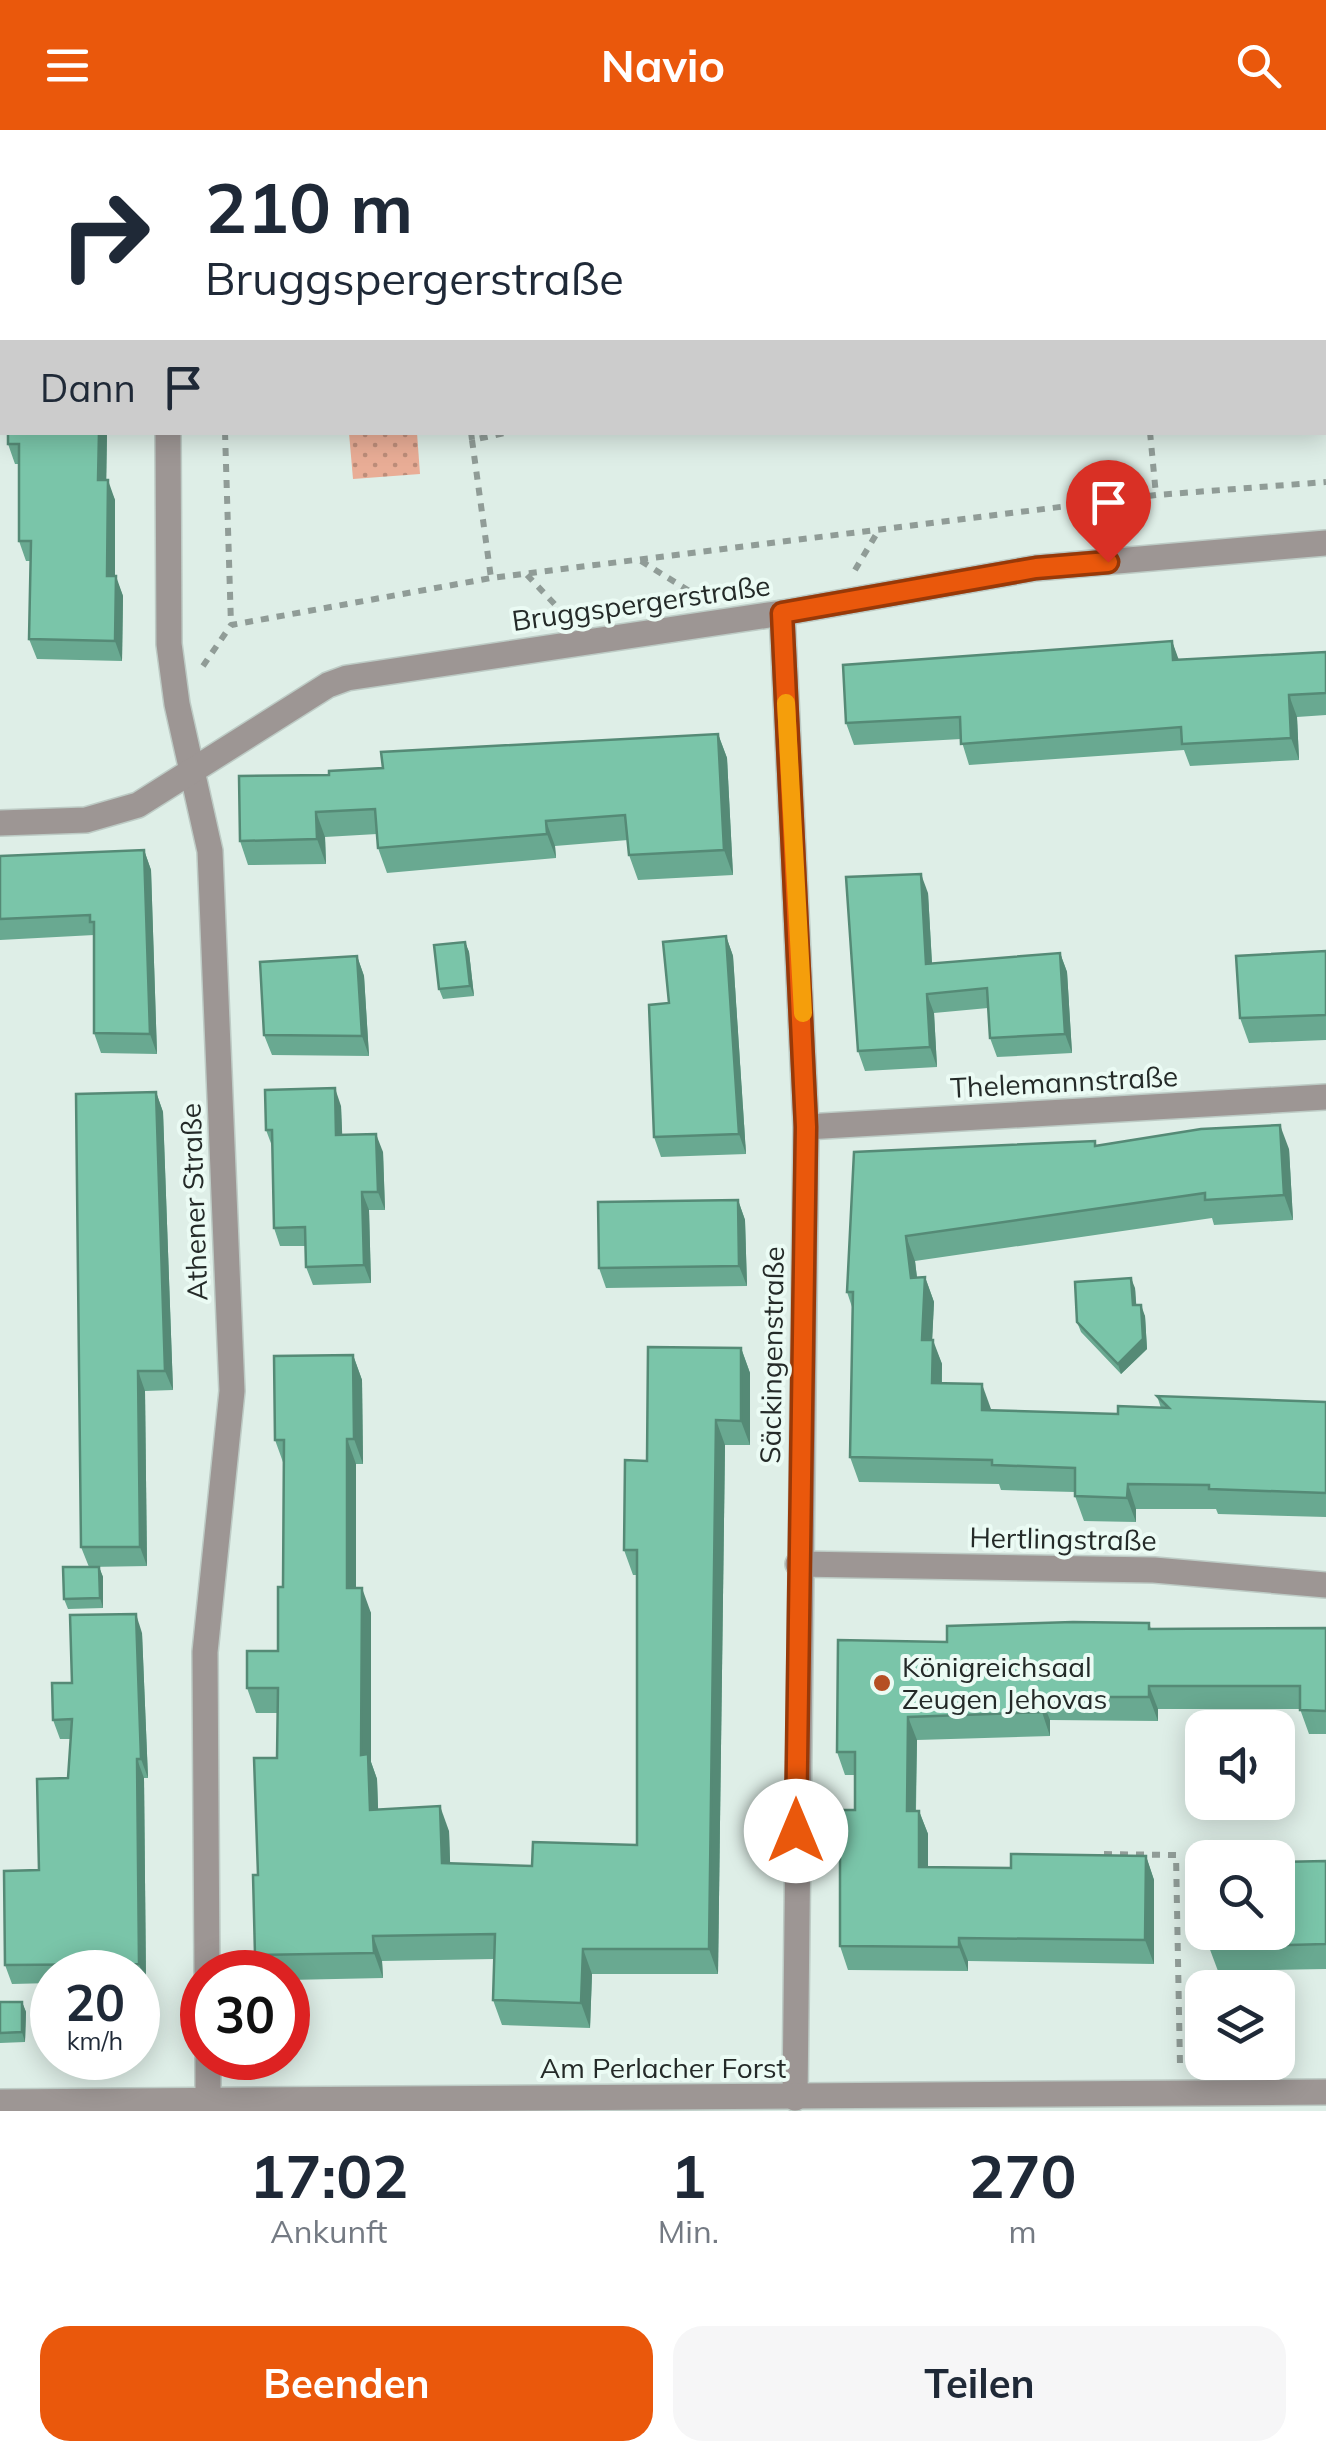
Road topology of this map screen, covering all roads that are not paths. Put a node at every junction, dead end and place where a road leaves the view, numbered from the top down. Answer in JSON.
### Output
{"nodes":[{"id":1,"x":168,"y":435,"type":"edge"},
{"id":2,"x":1326,"y":543,"type":"edge"},
{"id":3,"x":782,"y":613,"type":"junction"},
{"id":4,"x":192,"y":770,"type":"junction"},
{"id":5,"x":0,"y":823,"type":"edge"},
{"id":6,"x":1326,"y":1097,"type":"edge"},
{"id":7,"x":806,"y":1127,"type":"junction"},
{"id":8,"x":798,"y":1564,"type":"junction"},
{"id":9,"x":1326,"y":1584,"type":"edge"},
{"id":10,"x":208,"y":1950,"type":"edge"},
{"id":11,"x":208,"y":2080,"type":"edge"},
{"id":12,"x":1326,"y":2092,"type":"edge"},
{"id":13,"x":208,"y":2097,"type":"junction"},
{"id":14,"x":794,"y":2098,"type":"junction"},
{"id":15,"x":0,"y":2102,"type":"edge"}],
"edges":[{"from":1,"to":4,"type":"street","name":"Athener Straße"},
{"from":2,"to":3,"type":"street","name":"Bruggspergerstraße"},
{"from":3,"to":4,"type":"street","name":"Bruggspergerstraße"},
{"from":3,"to":7,"type":"street","name":"Säckingenstraße"},
{"from":4,"to":5,"type":"street","name":"Bruggspergerstraße"},
{"from":4,"to":10,"type":"street","name":"Athener Straße"},
{"from":6,"to":7,"type":"street","name":"Thelemannstraße"},
{"from":7,"to":8,"type":"street","name":"Säckingenstraße"},
{"from":8,"to":9,"type":"street","name":"Hertlingstraße"},
{"from":8,"to":14,"type":"street","name":"Säckingenstraße"},
{"from":11,"to":13,"type":"street"},
{"from":12,"to":14,"type":"street","name":"Am Perlacher Forst"},
{"from":13,"to":14,"type":"street","name":"Am Perlacher Forst"},
{"from":13,"to":15,"type":"street","name":"Am Perlacher Forst"}]}
